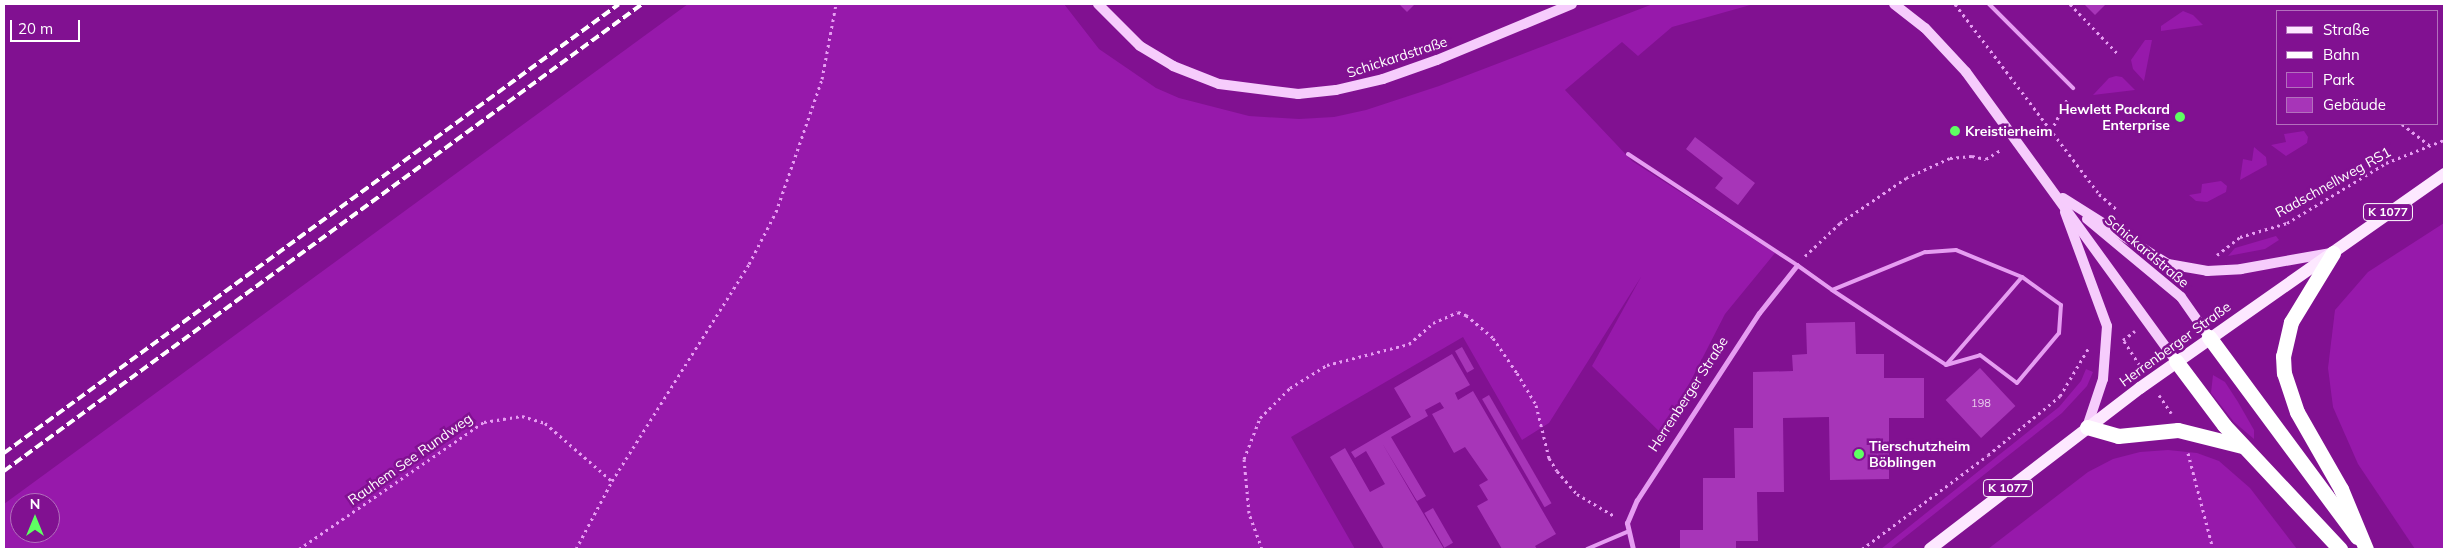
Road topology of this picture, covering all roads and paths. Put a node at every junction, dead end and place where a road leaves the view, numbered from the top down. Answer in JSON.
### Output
{"nodes":[{"id":1,"x":836,"y":4,"type":"edge"},
{"id":2,"x":1098,"y":4,"type":"edge"},
{"id":3,"x":1572,"y":4,"type":"edge"},
{"id":4,"x":1894,"y":4,"type":"edge"},
{"id":5,"x":1955,"y":4,"type":"edge"},
{"id":6,"x":1989,"y":4,"type":"edge"},
{"id":7,"x":2070,"y":4,"type":"edge"},
{"id":8,"x":2117,"y":53,"type":"dead end"},
{"id":9,"x":2073,"y":88,"type":"joint"},
{"id":10,"x":2403,"y":125,"type":"edge"},
{"id":11,"x":2051,"y":130,"type":"junction"},
{"id":12,"x":2017,"y":140,"type":"junction"},
{"id":13,"x":2444,"y":140,"type":"edge"},
{"id":14,"x":2431,"y":147,"type":"junction"},
{"id":15,"x":1628,"y":154,"type":"dead end"},
{"id":16,"x":2444,"y":174,"type":"edge"},
{"id":17,"x":2058,"y":194,"type":"junction"},
{"id":18,"x":2121,"y":214,"type":"dead end"},
{"id":19,"x":2333,"y":253,"type":"junction"},
{"id":20,"x":2207,"y":255,"type":"dead end"},
{"id":21,"x":2216,"y":256,"type":"junction"},
{"id":22,"x":1797,"y":265,"type":"junction"},
{"id":23,"x":2208,"y":271,"type":"junction"},
{"id":24,"x":2022,"y":277,"type":"junction"},
{"id":25,"x":1832,"y":290,"type":"junction"},
{"id":26,"x":2149,"y":321,"type":"junction"},
{"id":27,"x":2209,"y":337,"type":"junction"},
{"id":28,"x":2109,"y":340,"type":"junction"},
{"id":29,"x":2123,"y":340,"type":"dead end"},
{"id":30,"x":2176,"y":361,"type":"junction"},
{"id":31,"x":1946,"y":365,"type":"junction"},
{"id":32,"x":2087,"y":427,"type":"junction"},
{"id":33,"x":2178,"y":430,"type":"junction"},
{"id":34,"x":2244,"y":447,"type":"junction"},
{"id":35,"x":612,"y":481,"type":"junction"},
{"id":36,"x":1627,"y":523,"type":"junction"},
{"id":37,"x":1626,"y":532,"type":"junction"},
{"id":38,"x":299,"y":549,"type":"edge"},
{"id":39,"x":576,"y":549,"type":"edge"},
{"id":40,"x":1262,"y":549,"type":"edge"},
{"id":41,"x":1587,"y":549,"type":"edge"},
{"id":42,"x":1633,"y":549,"type":"edge"},
{"id":43,"x":1862,"y":549,"type":"edge"},
{"id":44,"x":1930,"y":549,"type":"edge"},
{"id":45,"x":2213,"y":549,"type":"edge"},
{"id":46,"x":2340,"y":549,"type":"edge"},
{"id":47,"x":2367,"y":549,"type":"edge"}],
"edges":[{"from":1,"to":35,"type":"path"},
{"from":2,"to":3,"type":"street","name":"Schickardstraße"},
{"from":4,"to":12,"type":"street","name":"Schickardstraße"},
{"from":5,"to":11,"type":"path"},
{"from":6,"to":9,"type":"lane"},
{"from":7,"to":8,"type":"path"},
{"from":9,"to":11,"type":"path"},
{"from":10,"to":14,"type":"path"},
{"from":11,"to":18,"type":"path"},
{"from":12,"to":17,"type":"street","name":"Schickardstraße"},
{"from":12,"to":22,"type":"path"},
{"from":13,"to":14,"type":"path","name":"Radschnellweg RS1"},
{"from":14,"to":21,"type":"path","name":"Radschnellweg RS1"},
{"from":15,"to":22,"type":"lane"},
{"from":16,"to":19,"type":"main road","name":"Herrenberger Straße","number":"K 1077"},
{"from":17,"to":23,"type":"street"},
{"from":17,"to":26,"type":"street","name":"Schickardstraße"},
{"from":17,"to":27,"type":"street","name":"Schickardstraße"},
{"from":17,"to":28,"type":"street"},
{"from":19,"to":23,"type":"street"},
{"from":19,"to":27,"type":"main road","name":"Herrenberger Straße","number":"K 1077"},
{"from":19,"to":47,"type":"highway"},
{"from":20,"to":21,"type":"path"},
{"from":21,"to":23,"type":"path","name":"Radschnellweg RS1"},
{"from":22,"to":25,"type":"lane"},
{"from":22,"to":36,"type":"street","name":"Herrenberger Straße"},
{"from":24,"to":25,"type":"lane"},
{"from":24,"to":31,"type":"lane"},
{"from":24,"to":31,"type":"lane"},
{"from":25,"to":31,"type":"lane"},
{"from":26,"to":29,"type":"path"},
{"from":26,"to":30,"type":"street","name":"Schickardstraße"},
{"from":27,"to":30,"type":"main road","name":"Herrenberger Straße","number":"K 1077"},
{"from":27,"to":47,"type":"highway"},
{"from":28,"to":32,"type":"street"},
{"from":28,"to":43,"type":"path"},
{"from":30,"to":32,"type":"main road","name":"Herrenberger Straße","number":"K 1077"},
{"from":30,"to":34,"type":"highway"},
{"from":32,"to":33,"type":"highway"},
{"from":32,"to":44,"type":"main road","name":"Herrenberger Straße","number":"K 1077"},
{"from":33,"to":34,"type":"highway"},
{"from":33,"to":45,"type":"path"},
{"from":34,"to":46,"type":"highway"},
{"from":35,"to":38,"type":"path","name":"Rauhem See Rundweg"},
{"from":35,"to":39,"type":"path"},
{"from":36,"to":37,"type":"street","name":"Herrenberger Straße"},
{"from":36,"to":40,"type":"path"},
{"from":37,"to":41,"type":"lane"},
{"from":37,"to":42,"type":"street","name":"Herrenberger Straße"}]}
